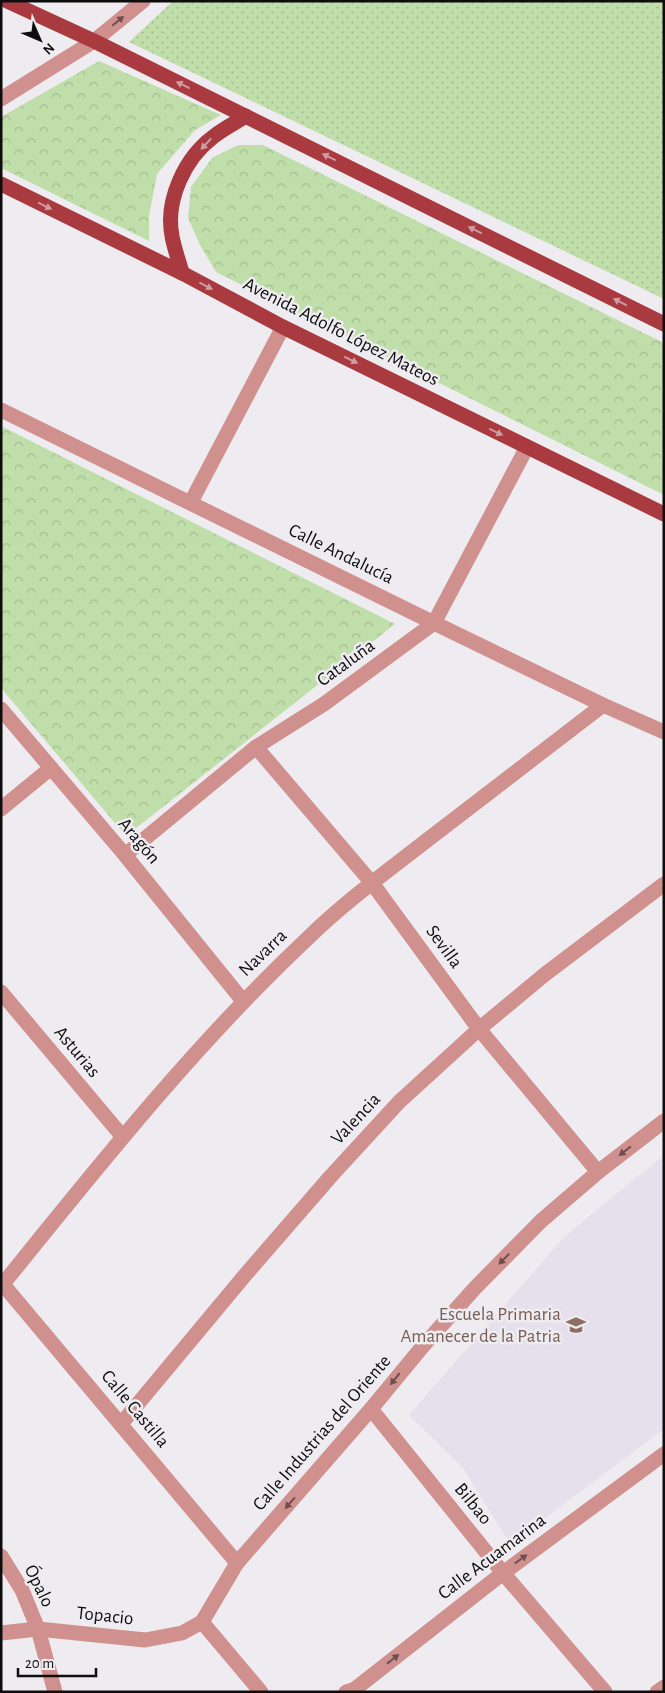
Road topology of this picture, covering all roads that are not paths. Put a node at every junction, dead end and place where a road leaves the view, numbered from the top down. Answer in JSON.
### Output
{"nodes":[{"id":1,"x":7,"y":1,"type":"edge"},
{"id":2,"x":142,"y":1,"type":"edge"},
{"id":3,"x":94,"y":41,"type":"junction"},
{"id":4,"x":1,"y":99,"type":"edge"},
{"id":5,"x":246,"y":116,"type":"junction"},
{"id":6,"x":1,"y":184,"type":"edge"},
{"id":7,"x":182,"y":273,"type":"junction"},
{"id":8,"x":664,"y":324,"type":"edge"},
{"id":9,"x":284,"y":327,"type":"junction"},
{"id":10,"x":1,"y":410,"type":"edge"},
{"id":11,"x":526,"y":447,"type":"junction"},
{"id":12,"x":191,"y":502,"type":"junction"},
{"id":13,"x":664,"y":514,"type":"edge"},
{"id":14,"x":434,"y":623,"type":"junction"},
{"id":15,"x":603,"y":705,"type":"junction"},
{"id":16,"x":1,"y":709,"type":"edge"},
{"id":17,"x":664,"y":732,"type":"edge"},
{"id":18,"x":256,"y":747,"type":"junction"},
{"id":19,"x":51,"y":768,"type":"junction"},
{"id":20,"x":1,"y":809,"type":"edge"},
{"id":21,"x":124,"y":855,"type":"junction"},
{"id":22,"x":372,"y":883,"type":"junction"},
{"id":23,"x":664,"y":884,"type":"edge"},
{"id":24,"x":1,"y":992,"type":"edge"},
{"id":25,"x":243,"y":1001,"type":"junction"},
{"id":26,"x":479,"y":1029,"type":"junction"},
{"id":27,"x":664,"y":1121,"type":"edge"},
{"id":28,"x":122,"y":1136,"type":"junction"},
{"id":29,"x":598,"y":1172,"type":"junction"},
{"id":30,"x":2,"y":1283,"type":"edge"},
{"id":31,"x":370,"y":1410,"type":"junction"},
{"id":32,"x":121,"y":1424,"type":"junction"},
{"id":33,"x":664,"y":1454,"type":"edge"},
{"id":34,"x":1,"y":1556,"type":"edge"},
{"id":35,"x":237,"y":1563,"type":"junction"},
{"id":36,"x":504,"y":1572,"type":"junction"},
{"id":37,"x":202,"y":1622,"type":"junction"},
{"id":38,"x":38,"y":1629,"type":"junction"},
{"id":39,"x":1,"y":1633,"type":"edge"},
{"id":40,"x":664,"y":1687,"type":"edge"},
{"id":41,"x":352,"y":1691,"type":"edge"},
{"id":42,"x":55,"y":1692,"type":"edge"},
{"id":43,"x":261,"y":1692,"type":"edge"},
{"id":44,"x":604,"y":1692,"type":"edge"},
{"id":45,"x":657,"y":1692,"type":"edge"}],
"edges":[{"from":1,"to":3,"type":"main road"},
{"from":3,"to":2,"type":"street","one_way":true},
{"from":3,"to":4,"type":"street"},
{"from":5,"to":3,"type":"main road","one_way":true},
{"from":5,"to":7,"type":"main road","one_way":true},
{"from":8,"to":5,"type":"main road","one_way":true},
{"from":6,"to":7,"type":"main road","name":"Avenida Adolfo López Mateos","one_way":true},
{"from":7,"to":9,"type":"main road","name":"Avenida Adolfo López Mateos","one_way":true},
{"from":9,"to":11,"type":"main road","name":"Avenida Adolfo López Mateos","one_way":true},
{"from":9,"to":12,"type":"street"},
{"from":10,"to":12,"type":"street","name":"Calle Andalucía"},
{"from":11,"to":13,"type":"main road","name":"Avenida Adolfo López Mateos"},
{"from":11,"to":14,"type":"street","name":"Cataluña"},
{"from":12,"to":14,"type":"street","name":"Calle Andalucía"},
{"from":14,"to":15,"type":"street","name":"Calle Andalucía"},
{"from":14,"to":18,"type":"street","name":"Cataluña"},
{"from":15,"to":17,"type":"street","name":"Calle Andalucía"},
{"from":15,"to":22,"type":"street","name":"Navarra"},
{"from":16,"to":19,"type":"street","name":"Aragón"},
{"from":18,"to":21,"type":"street","name":"Cataluña"},
{"from":18,"to":22,"type":"street","name":"Sevilla"},
{"from":19,"to":20,"type":"street"},
{"from":19,"to":21,"type":"street","name":"Aragón"},
{"from":21,"to":25,"type":"street","name":"Aragón"},
{"from":22,"to":25,"type":"street","name":"Navarra"},
{"from":22,"to":26,"type":"street","name":"Sevilla"},
{"from":23,"to":26,"type":"street","name":"Valencia"},
{"from":24,"to":28,"type":"street","name":"Asturias"},
{"from":25,"to":28,"type":"street","name":"Navarra"},
{"from":26,"to":29,"type":"street","name":"Sevilla"},
{"from":26,"to":32,"type":"street","name":"Valencia"},
{"from":27,"to":29,"type":"street","name":"Calle Industrias del Oriente","one_way":true},
{"from":28,"to":30,"type":"street","name":"Navarra"},
{"from":29,"to":31,"type":"street","name":"Calle Industrias del Oriente","one_way":true},
{"from":30,"to":32,"type":"street","name":"Calle Castilla"},
{"from":31,"to":35,"type":"street","name":"Calle Industrias del Oriente","one_way":true},
{"from":31,"to":36,"type":"street","name":"Bilbao"},
{"from":32,"to":35,"type":"street","name":"Calle Castilla"},
{"from":36,"to":33,"type":"street","name":"Calle Acuamarina","one_way":true},
{"from":34,"to":38,"type":"street","name":"Ópalo"},
{"from":35,"to":37,"type":"street","name":"Calle Industrias del Oriente"},
{"from":41,"to":36,"type":"street","name":"Calle Acuamarina","one_way":true},
{"from":36,"to":44,"type":"street","name":"Bilbao"},
{"from":37,"to":38,"type":"street","name":"Topacio"},
{"from":37,"to":43,"type":"street"},
{"from":38,"to":39,"type":"street","name":"Topacio"},
{"from":38,"to":42,"type":"street","name":"Ópalo"},
{"from":40,"to":45,"type":"street"}]}
